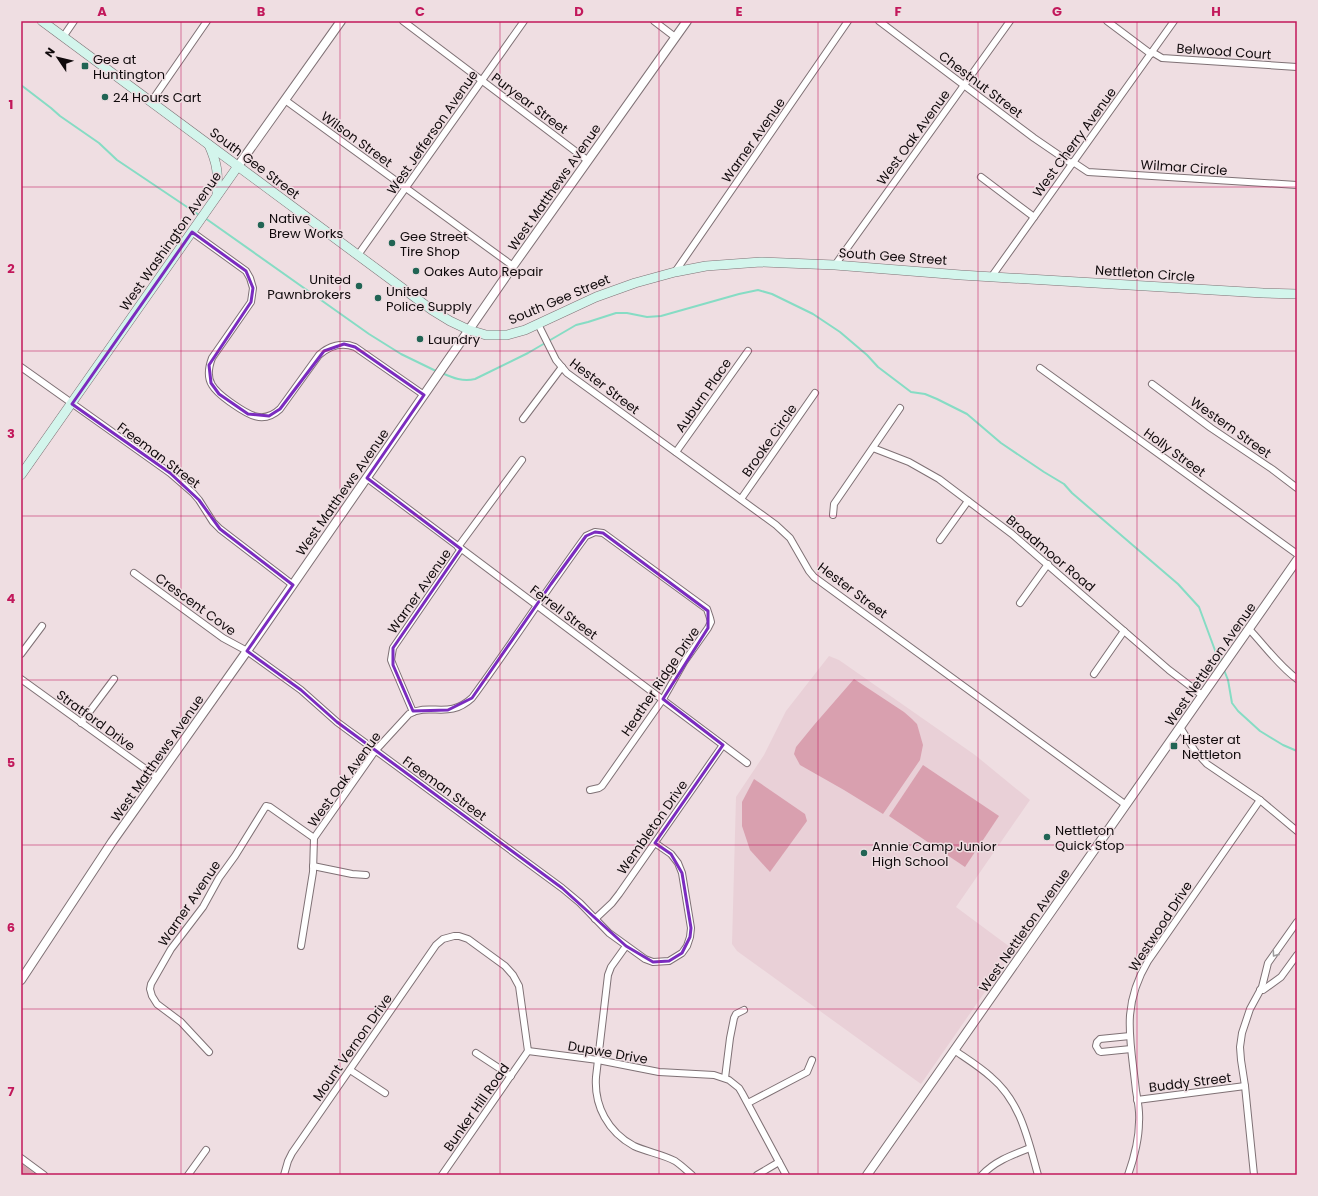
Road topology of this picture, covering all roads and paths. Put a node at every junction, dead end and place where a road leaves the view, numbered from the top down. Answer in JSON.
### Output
{"nodes":[{"id":1,"x":42,"y":21,"type":"edge"},
{"id":2,"x":74,"y":21,"type":"edge"},
{"id":3,"x":207,"y":21,"type":"edge"},
{"id":4,"x":341,"y":21,"type":"edge"},
{"id":5,"x":403,"y":21,"type":"edge"},
{"id":6,"x":524,"y":21,"type":"edge"},
{"id":7,"x":654,"y":21,"type":"edge"},
{"id":8,"x":687,"y":21,"type":"edge"},
{"id":9,"x":848,"y":21,"type":"edge"},
{"id":10,"x":878,"y":21,"type":"edge"},
{"id":11,"x":1010,"y":21,"type":"edge"},
{"id":12,"x":1107,"y":21,"type":"edge"},
{"id":13,"x":1174,"y":21,"type":"edge"},
{"id":14,"x":63,"y":37,"type":"junction"},
{"id":15,"x":675,"y":37,"type":"junction"},
{"id":16,"x":1152,"y":53,"type":"junction"},
{"id":17,"x":1297,"y":67,"type":"edge"},
{"id":18,"x":482,"y":80,"type":"junction"},
{"id":19,"x":964,"y":85,"type":"junction"},
{"id":20,"x":285,"y":100,"type":"junction"},
{"id":21,"x":151,"y":102,"type":"junction"},
{"id":22,"x":208,"y":144,"type":"junction"},
{"id":23,"x":587,"y":160,"type":"junction"},
{"id":24,"x":1073,"y":163,"type":"junction"},
{"id":25,"x":238,"y":166,"type":"junction"},
{"id":26,"x":981,"y":177,"type":"dead end"},
{"id":27,"x":1297,"y":185,"type":"edge"},
{"id":28,"x":406,"y":188,"type":"junction"},
{"id":29,"x":217,"y":196,"type":"junction"},
{"id":30,"x":1034,"y":217,"type":"junction"},
{"id":31,"x":193,"y":230,"type":"junction"},
{"id":32,"x":358,"y":255,"type":"junction"},
{"id":33,"x":835,"y":265,"type":"junction"},
{"id":34,"x":513,"y":266,"type":"junction"},
{"id":35,"x":675,"y":272,"type":"junction"},
{"id":36,"x":992,"y":276,"type":"junction"},
{"id":37,"x":1297,"y":294,"type":"edge"},
{"id":38,"x":538,"y":324,"type":"junction"},
{"id":39,"x":469,"y":330,"type":"junction"},
{"id":40,"x":748,"y":350,"type":"dead end"},
{"id":41,"x":21,"y":367,"type":"edge"},
{"id":42,"x":562,"y":367,"type":"junction"},
{"id":43,"x":1040,"y":368,"type":"dead end"},
{"id":44,"x":1152,"y":384,"type":"dead end"},
{"id":45,"x":814,"y":393,"type":"dead end"},
{"id":46,"x":424,"y":395,"type":"junction"},
{"id":47,"x":72,"y":404,"type":"junction"},
{"id":48,"x":900,"y":408,"type":"dead end"},
{"id":49,"x":523,"y":419,"type":"dead end"},
{"id":50,"x":873,"y":448,"type":"junction"},
{"id":51,"x":676,"y":452,"type":"junction"},
{"id":52,"x":522,"y":460,"type":"dead end"},
{"id":53,"x":21,"y":476,"type":"edge"},
{"id":54,"x":367,"y":478,"type":"junction"},
{"id":55,"x":1297,"y":488,"type":"edge"},
{"id":56,"x":741,"y":499,"type":"junction"},
{"id":57,"x":968,"y":500,"type":"junction"},
{"id":58,"x":833,"y":515,"type":"dead end"},
{"id":59,"x":940,"y":540,"type":"dead end"},
{"id":60,"x":460,"y":548,"type":"junction"},
{"id":61,"x":1297,"y":554,"type":"edge"},
{"id":62,"x":1297,"y":560,"type":"edge"},
{"id":63,"x":1048,"y":564,"type":"junction"},
{"id":64,"x":134,"y":573,"type":"dead end"},
{"id":65,"x":293,"y":585,"type":"junction"},
{"id":66,"x":1020,"y":603,"type":"dead end"},
{"id":67,"x":537,"y":606,"type":"junction"},
{"id":68,"x":42,"y":626,"type":"dead end"},
{"id":69,"x":1249,"y":629,"type":"junction"},
{"id":70,"x":1124,"y":631,"type":"junction"},
{"id":71,"x":247,"y":652,"type":"junction"},
{"id":72,"x":21,"y":654,"type":"edge"},
{"id":73,"x":1094,"y":674,"type":"dead end"},
{"id":74,"x":21,"y":679,"type":"edge"},
{"id":75,"x":114,"y":679,"type":"dead end"},
{"id":76,"x":1297,"y":679,"type":"edge"},
{"id":77,"x":1202,"y":695,"type":"junction"},
{"id":78,"x":663,"y":699,"type":"junction"},
{"id":79,"x":413,"y":712,"type":"junction"},
{"id":80,"x":81,"y":723,"type":"junction"},
{"id":81,"x":1180,"y":727,"type":"junction"},
{"id":82,"x":723,"y":745,"type":"junction"},
{"id":83,"x":376,"y":750,"type":"junction"},
{"id":84,"x":747,"y":763,"type":"dead end"},
{"id":85,"x":158,"y":778,"type":"junction"},
{"id":86,"x":590,"y":790,"type":"dead end"},
{"id":87,"x":1260,"y":800,"type":"junction"},
{"id":88,"x":1126,"y":805,"type":"junction"},
{"id":89,"x":1297,"y":831,"type":"edge"},
{"id":90,"x":314,"y":838,"type":"junction"},
{"id":91,"x":655,"y":843,"type":"junction"},
{"id":92,"x":313,"y":866,"type":"junction"},
{"id":93,"x":366,"y":875,"type":"dead end"},
{"id":94,"x":595,"y":919,"type":"junction"},
{"id":95,"x":1297,"y":922,"type":"edge"},
{"id":96,"x":301,"y":946,"type":"dead end"},
{"id":97,"x":626,"y":946,"type":"junction"},
{"id":98,"x":1297,"y":955,"type":"edge"},
{"id":99,"x":21,"y":980,"type":"edge"},
{"id":100,"x":1260,"y":990,"type":"junction"},
{"id":101,"x":744,"y":1010,"type":"dead end"},
{"id":102,"x":1130,"y":1036,"type":"junction"},
{"id":103,"x":1131,"y":1049,"type":"junction"},
{"id":104,"x":954,"y":1050,"type":"junction"},
{"id":105,"x":528,"y":1051,"type":"junction"},
{"id":106,"x":209,"y":1052,"type":"dead end"},
{"id":107,"x":476,"y":1053,"type":"dead end"},
{"id":108,"x":598,"y":1060,"type":"junction"},
{"id":109,"x":812,"y":1060,"type":"dead end"},
{"id":110,"x":350,"y":1070,"type":"junction"},
{"id":111,"x":511,"y":1076,"type":"junction"},
{"id":112,"x":725,"y":1078,"type":"junction"},
{"id":113,"x":1245,"y":1086,"type":"junction"},
{"id":114,"x":385,"y":1093,"type":"dead end"},
{"id":115,"x":1137,"y":1100,"type":"junction"},
{"id":116,"x":748,"y":1103,"type":"junction"},
{"id":117,"x":1030,"y":1148,"type":"junction"},
{"id":118,"x":206,"y":1150,"type":"dead end"},
{"id":119,"x":21,"y":1158,"type":"edge"},
{"id":120,"x":779,"y":1162,"type":"junction"},
{"id":121,"x":44,"y":1175,"type":"edge"},
{"id":122,"x":188,"y":1175,"type":"edge"},
{"id":123,"x":284,"y":1175,"type":"edge"},
{"id":124,"x":442,"y":1175,"type":"edge"},
{"id":125,"x":692,"y":1175,"type":"edge"},
{"id":126,"x":757,"y":1175,"type":"edge"},
{"id":127,"x":786,"y":1175,"type":"edge"},
{"id":128,"x":866,"y":1175,"type":"edge"},
{"id":129,"x":982,"y":1175,"type":"edge"},
{"id":130,"x":1038,"y":1175,"type":"edge"},
{"id":131,"x":1128,"y":1175,"type":"edge"},
{"id":132,"x":1254,"y":1175,"type":"edge"}],
"edges":[{"from":1,"to":14,"type":"main road","name":"South Gee Street"},
{"from":2,"to":14,"type":"street"},
{"from":3,"to":21,"type":"street"},
{"from":4,"to":20,"type":"street","name":"West Washington Avenue"},
{"from":5,"to":18,"type":"street","name":"Puryear Street"},
{"from":6,"to":18,"type":"street","name":"West Jefferson Avenue"},
{"from":7,"to":15,"type":"street"},
{"from":8,"to":15,"type":"street","name":"West Matthews Avenue"},
{"from":9,"to":35,"type":"street","name":"Warner Avenue"},
{"from":10,"to":19,"type":"street","name":"Chestnut Street"},
{"from":11,"to":19,"type":"street","name":"West Oak Avenue"},
{"from":12,"to":16,"type":"street","name":"Belwood Court"},
{"from":13,"to":16,"type":"street","name":"West Cherry Avenue"},
{"from":14,"to":21,"type":"main road","name":"South Gee Street"},
{"from":15,"to":23,"type":"street","name":"West Matthews Avenue"},
{"from":16,"to":17,"type":"street","name":"Belwood Court"},
{"from":16,"to":24,"type":"street","name":"West Cherry Avenue"},
{"from":18,"to":23,"type":"street","name":"Puryear Street"},
{"from":18,"to":28,"type":"street","name":"West Jefferson Avenue"},
{"from":19,"to":24,"type":"street","name":"Chestnut Street"},
{"from":19,"to":33,"type":"street","name":"West Oak Avenue"},
{"from":20,"to":25,"type":"street","name":"West Washington Avenue"},
{"from":20,"to":28,"type":"street","name":"Wilson Street"},
{"from":21,"to":22,"type":"main road","name":"South Gee Street"},
{"from":22,"to":25,"type":"main road","name":"South Gee Street"},
{"from":22,"to":29,"type":"main road"},
{"from":23,"to":34,"type":"street","name":"West Matthews Avenue"},
{"from":24,"to":27,"type":"street","name":"Wilmar Circle"},
{"from":24,"to":30,"type":"street","name":"West Cherry Avenue"},
{"from":25,"to":29,"type":"main road","name":"West Washington Avenue"},
{"from":25,"to":32,"type":"main road","name":"South Gee Street"},
{"from":26,"to":30,"type":"street"},
{"from":28,"to":32,"type":"street","name":"West Jefferson Avenue"},
{"from":28,"to":34,"type":"street","name":"Wilson Street"},
{"from":29,"to":31,"type":"main road","name":"West Washington Avenue"},
{"from":30,"to":36,"type":"street","name":"West Cherry Avenue"},
{"from":31,"to":46,"type":"street"},
{"from":31,"to":47,"type":"main road","name":"West Washington Avenue"},
{"from":32,"to":39,"type":"main road","name":"South Gee Street"},
{"from":33,"to":35,"type":"main road","name":"South Gee Street"},
{"from":33,"to":36,"type":"main road","name":"South Gee Street"},
{"from":34,"to":39,"type":"street","name":"West Matthews Avenue"},
{"from":35,"to":38,"type":"main road","name":"South Gee Street"},
{"from":36,"to":37,"type":"main road","name":"Nettleton Circle"},
{"from":38,"to":39,"type":"main road","name":"South Gee Street"},
{"from":38,"to":42,"type":"street","name":"Hester Street"},
{"from":39,"to":46,"type":"street","name":"West Matthews Avenue"},
{"from":40,"to":51,"type":"street","name":"Auburn Place"},
{"from":41,"to":47,"type":"street","name":"Freeman Street"},
{"from":42,"to":49,"type":"street"},
{"from":42,"to":51,"type":"street","name":"Hester Street"},
{"from":43,"to":61,"type":"street","name":"Holly Street"},
{"from":44,"to":55,"type":"street","name":"Western Street"},
{"from":45,"to":56,"type":"street","name":"Brooke Circle"},
{"from":46,"to":54,"type":"street","name":"West Matthews Avenue"},
{"from":47,"to":53,"type":"main road","name":"West Washington Avenue"},
{"from":47,"to":65,"type":"street","name":"Freeman Street"},
{"from":48,"to":50,"type":"street"},
{"from":50,"to":57,"type":"street","name":"Broadmoor Road"},
{"from":50,"to":58,"type":"street"},
{"from":51,"to":56,"type":"street","name":"Hester Street"},
{"from":52,"to":60,"type":"street","name":"Warner Avenue"},
{"from":54,"to":60,"type":"street","name":"Ferrell Street"},
{"from":54,"to":65,"type":"street","name":"West Matthews Avenue"},
{"from":56,"to":88,"type":"street","name":"Hester Street"},
{"from":57,"to":59,"type":"street"},
{"from":57,"to":63,"type":"street","name":"Broadmoor Road"},
{"from":60,"to":67,"type":"street","name":"Ferrell Street"},
{"from":60,"to":79,"type":"street","name":"Warner Avenue"},
{"from":62,"to":69,"type":"street","name":"West Nettleton Avenue"},
{"from":63,"to":66,"type":"street"},
{"from":63,"to":70,"type":"street","name":"Broadmoor Road"},
{"from":64,"to":71,"type":"street","name":"Crescent Cove"},
{"from":65,"to":71,"type":"street","name":"West Matthews Avenue"},
{"from":67,"to":78,"type":"street","name":"Ferrell Street"},
{"from":67,"to":78,"type":"street","name":"Heather Ridge Drive"},
{"from":67,"to":79,"type":"street"},
{"from":68,"to":72,"type":"street"},
{"from":69,"to":76,"type":"street"},
{"from":69,"to":77,"type":"street","name":"West Nettleton Avenue"},
{"from":70,"to":73,"type":"street"},
{"from":70,"to":77,"type":"street","name":"Broadmoor Road"},
{"from":71,"to":83,"type":"street","name":"Freeman Street"},
{"from":71,"to":85,"type":"street","name":"West Matthews Avenue"},
{"from":74,"to":80,"type":"street","name":"Stratford Drive"},
{"from":75,"to":80,"type":"street"},
{"from":77,"to":81,"type":"street","name":"West Nettleton Avenue"},
{"from":78,"to":82,"type":"street","name":"Ferrell Street"},
{"from":78,"to":86,"type":"street","name":"Heather Ridge Drive"},
{"from":79,"to":83,"type":"street","name":"West Oak Avenue"},
{"from":80,"to":85,"type":"street","name":"Stratford Drive"},
{"from":81,"to":87,"type":"street"},
{"from":81,"to":88,"type":"street","name":"West Nettleton Avenue"},
{"from":82,"to":84,"type":"street","name":"Ferrell Street"},
{"from":82,"to":91,"type":"street","name":"Wembleton Drive"},
{"from":83,"to":90,"type":"street","name":"West Oak Avenue"},
{"from":83,"to":94,"type":"street","name":"Freeman Street"},
{"from":85,"to":99,"type":"street","name":"West Matthews Avenue"},
{"from":87,"to":89,"type":"street"},
{"from":87,"to":102,"type":"street","name":"Westwood Drive"},
{"from":88,"to":104,"type":"street","name":"West Nettleton Avenue"},
{"from":90,"to":92,"type":"street","name":"West Oak Avenue"},
{"from":90,"to":106,"type":"street","name":"Warner Avenue"},
{"from":91,"to":94,"type":"street","name":"Wembleton Drive"},
{"from":91,"to":97,"type":"street","name":"Freeman Street"},
{"from":92,"to":93,"type":"street"},
{"from":92,"to":96,"type":"street","name":"West Oak Avenue"},
{"from":94,"to":97,"type":"street","name":"Freeman Street"},
{"from":95,"to":100,"type":"street","one_way":true},
{"from":97,"to":108,"type":"street"},
{"from":98,"to":100,"type":"street"},
{"from":100,"to":113,"type":"street"},
{"from":101,"to":112,"type":"street"},
{"from":102,"to":103,"type":"street","name":"Westwood Drive"},
{"from":102,"to":103,"type":"street"},
{"from":103,"to":115,"type":"street","name":"Westwood Drive"},
{"from":104,"to":117,"type":"street"},
{"from":104,"to":128,"type":"street","name":"West Nettleton Avenue"},
{"from":105,"to":108,"type":"street","name":"Dupwe Drive"},
{"from":105,"to":110,"type":"street","name":"Mount Vernon Drive"},
{"from":105,"to":111,"type":"street","name":"Bunker Hill Road"},
{"from":107,"to":111,"type":"street"},
{"from":108,"to":112,"type":"street","name":"Dupwe Drive"},
{"from":108,"to":125,"type":"street"},
{"from":109,"to":116,"type":"street"},
{"from":110,"to":114,"type":"street"},
{"from":110,"to":123,"type":"street","name":"Mount Vernon Drive"},
{"from":111,"to":124,"type":"street","name":"Bunker Hill Road"},
{"from":112,"to":116,"type":"street","name":"Dupwe Drive"},
{"from":113,"to":115,"type":"street","name":"Buddy Street"},
{"from":113,"to":132,"type":"street"},
{"from":115,"to":131,"type":"street","name":"Westwood Drive"},
{"from":116,"to":120,"type":"street","name":"Dupwe Drive"},
{"from":117,"to":129,"type":"street"},
{"from":117,"to":130,"type":"street"},
{"from":118,"to":122,"type":"street"},
{"from":119,"to":121,"type":"street"},
{"from":120,"to":126,"type":"street"},
{"from":120,"to":127,"type":"street","name":"Dupwe Drive"}]}
